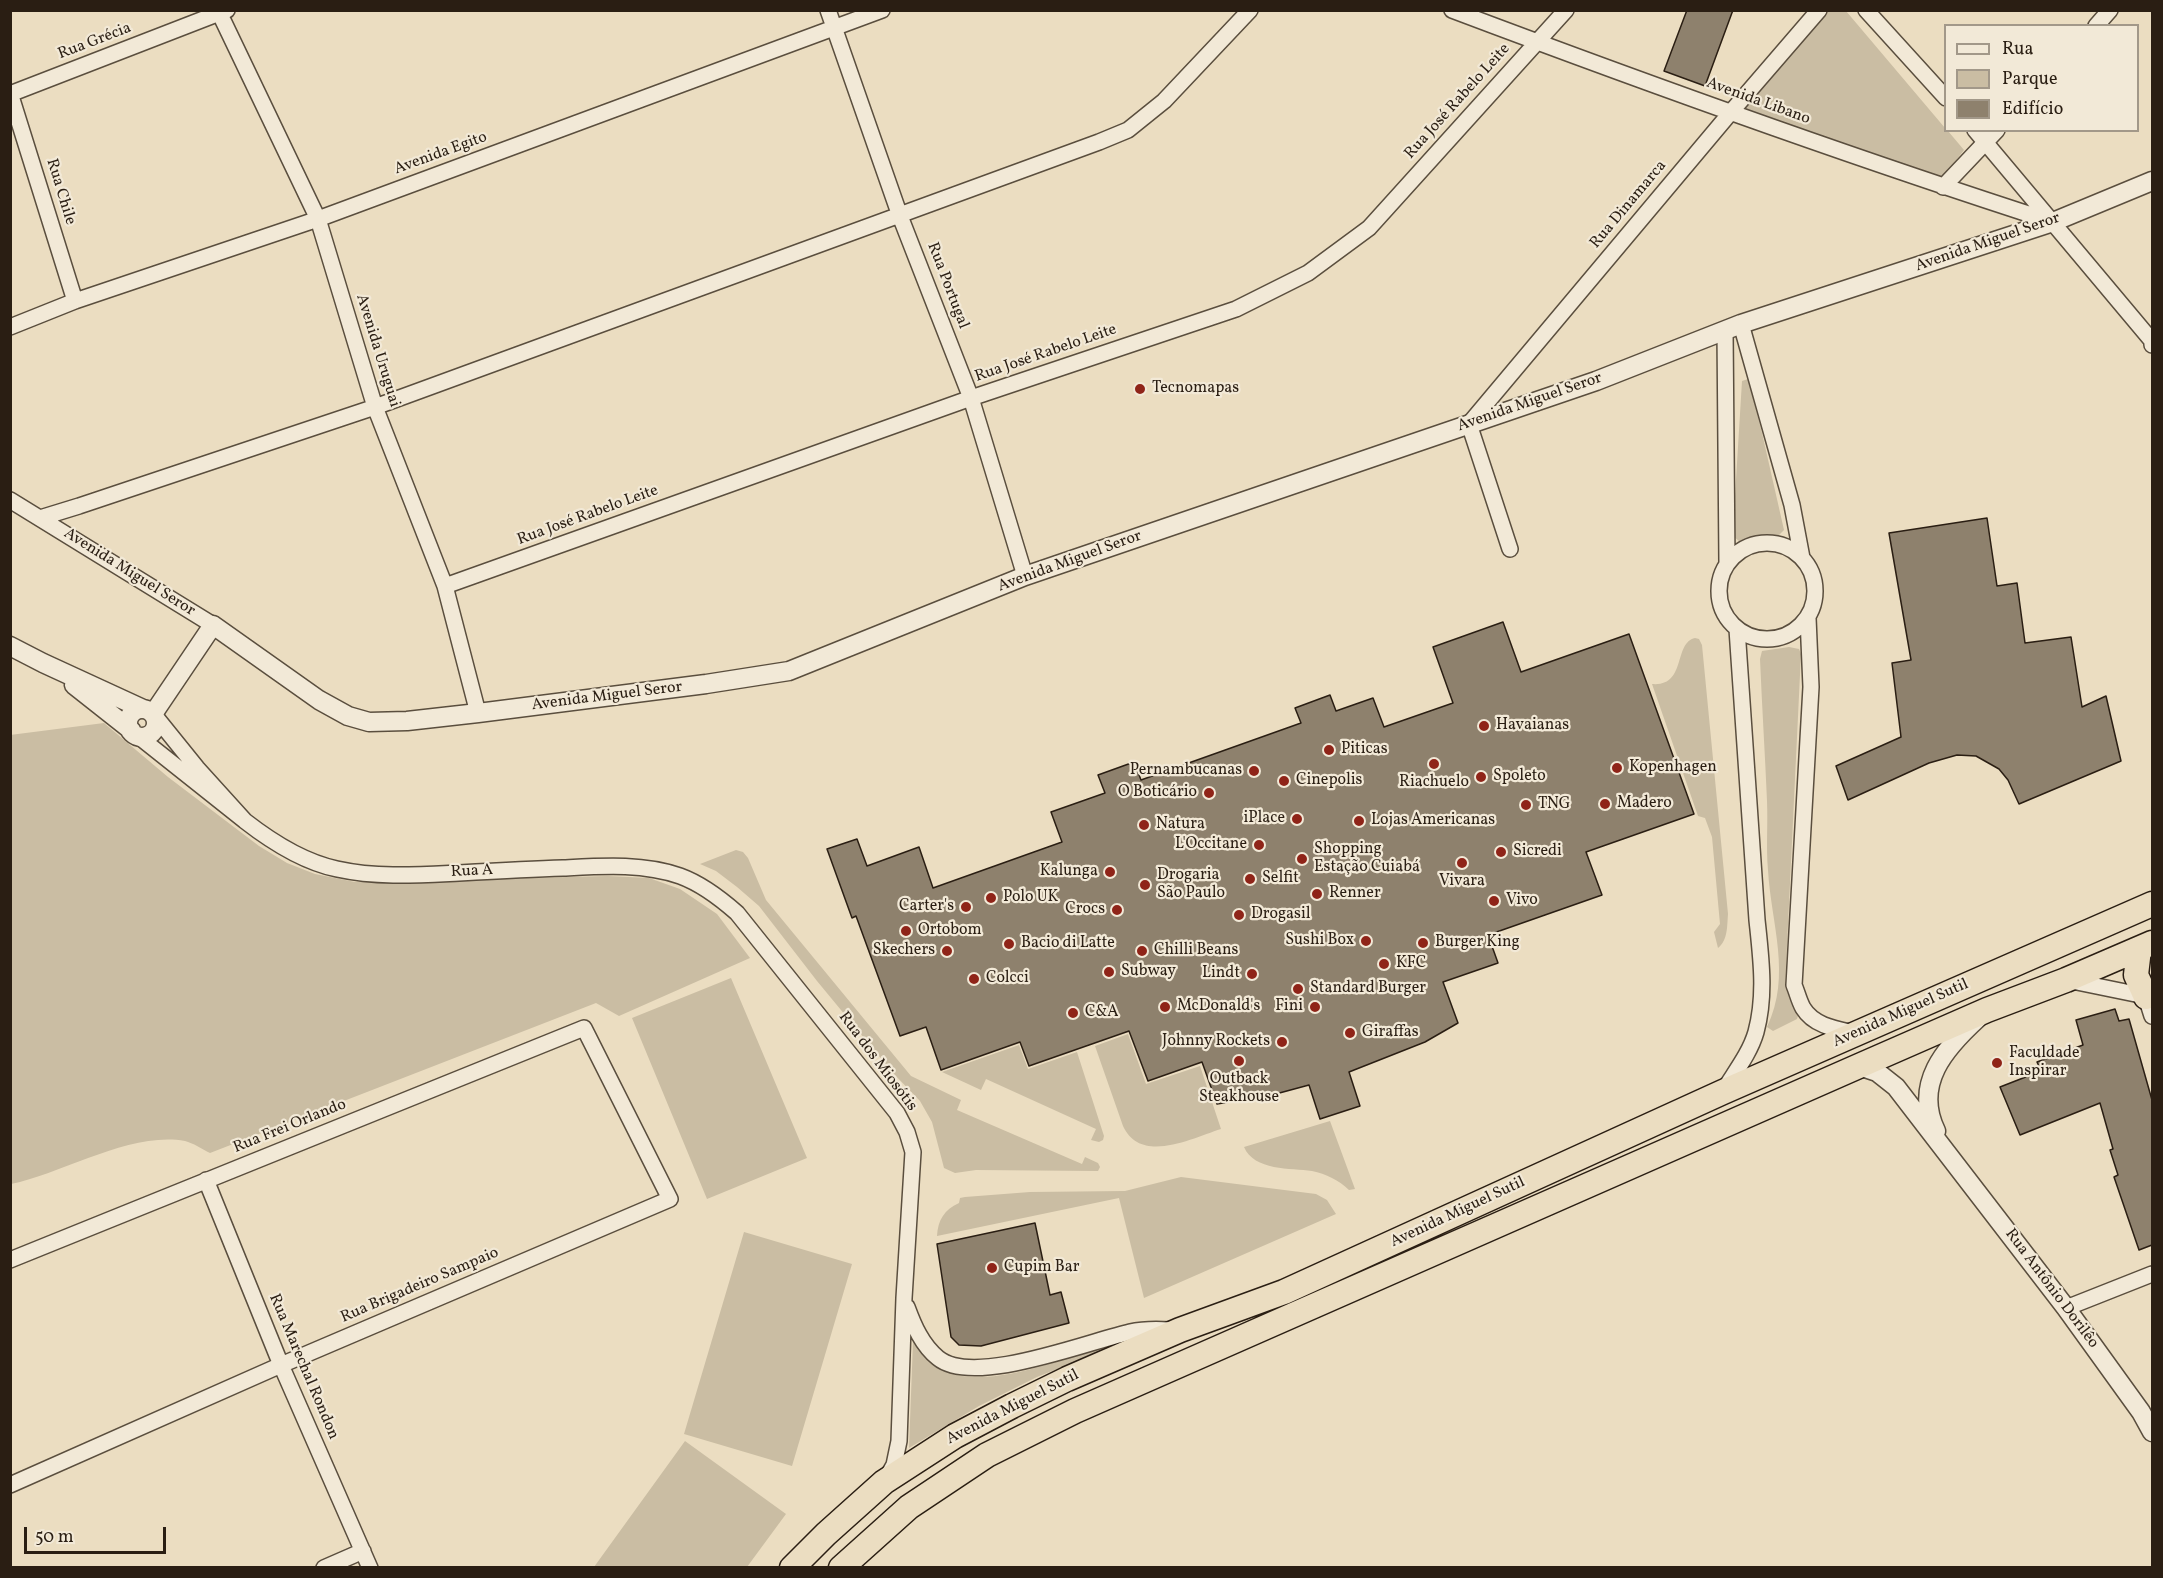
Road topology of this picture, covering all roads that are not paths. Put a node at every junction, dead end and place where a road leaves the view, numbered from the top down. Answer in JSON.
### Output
{"nodes":[{"id":1,"x":828,"y":10,"type":"edge"},
{"id":2,"x":882,"y":10,"type":"edge"},
{"id":3,"x":1250,"y":10,"type":"edge"},
{"id":4,"x":1452,"y":10,"type":"edge"},
{"id":5,"x":1566,"y":10,"type":"edge"},
{"id":6,"x":1819,"y":10,"type":"edge"},
{"id":7,"x":1866,"y":10,"type":"edge"},
{"id":8,"x":2110,"y":10,"type":"edge"},
{"id":9,"x":221,"y":11,"type":"edge"},
{"id":10,"x":2098,"y":24,"type":"edge"},
{"id":11,"x":836,"y":29,"type":"junction"},
{"id":12,"x":1537,"y":42,"type":"junction"},
{"id":13,"x":11,"y":94,"type":"edge"},
{"id":14,"x":1944,"y":96,"type":"edge"},
{"id":15,"x":1731,"y":112,"type":"junction"},
{"id":16,"x":1977,"y":132,"type":"edge"},
{"id":17,"x":1995,"y":132,"type":"edge"},
{"id":18,"x":1986,"y":142,"type":"junction"},
{"id":19,"x":2152,"y":181,"type":"edge"},
{"id":20,"x":1943,"y":187,"type":"junction"},
{"id":21,"x":900,"y":216,"type":"junction"},
{"id":22,"x":318,"y":219,"type":"junction"},
{"id":23,"x":2053,"y":222,"type":"junction"},
{"id":24,"x":75,"y":301,"type":"junction"},
{"id":25,"x":10,"y":327,"type":"edge"},
{"id":26,"x":1733,"y":327,"type":"junction"},
{"id":27,"x":2152,"y":342,"type":"edge"},
{"id":28,"x":971,"y":398,"type":"junction"},
{"id":29,"x":375,"y":407,"type":"junction"},
{"id":30,"x":1468,"y":424,"type":"junction"},
{"id":31,"x":10,"y":500,"type":"edge"},
{"id":32,"x":40,"y":518,"type":"junction"},
{"id":33,"x":1510,"y":549,"type":"dead end"},
{"id":34,"x":1802,"y":558,"type":"junction"},
{"id":35,"x":1727,"y":564,"type":"junction"},
{"id":36,"x":1025,"y":576,"type":"junction"},
{"id":37,"x":445,"y":586,"type":"junction"},
{"id":38,"x":1808,"y":618,"type":"junction"},
{"id":39,"x":213,"y":625,"type":"junction"},
{"id":40,"x":1737,"y":629,"type":"junction"},
{"id":41,"x":10,"y":646,"type":"edge"},
{"id":42,"x":43,"y":663,"type":"junction"},
{"id":43,"x":478,"y":712,"type":"junction"},
{"id":44,"x":150,"y":713,"type":"junction"},
{"id":45,"x":134,"y":733,"type":"junction"},
{"id":46,"x":245,"y":821,"type":"junction"},
{"id":47,"x":708,"y":889,"type":"joint"},
{"id":48,"x":2152,"y":904,"type":"edge"},
{"id":49,"x":2146,"y":946,"type":"edge"},
{"id":50,"x":2066,"y":980,"type":"junction"},
{"id":51,"x":2150,"y":1004,"type":"edge"},
{"id":52,"x":1987,"y":1010,"type":"junction"},
{"id":53,"x":584,"y":1028,"type":"joint"},
{"id":54,"x":1858,"y":1033,"type":"junction"},
{"id":55,"x":1859,"y":1066,"type":"junction"},
{"id":56,"x":1723,"y":1092,"type":"junction"},
{"id":57,"x":1946,"y":1149,"type":"junction"},
{"id":58,"x":206,"y":1180,"type":"junction"},
{"id":59,"x":10,"y":1260,"type":"edge"},
{"id":60,"x":2152,"y":1274,"type":"edge"},
{"id":61,"x":904,"y":1299,"type":"junction"},
{"id":62,"x":2066,"y":1308,"type":"junction"},
{"id":63,"x":1180,"y":1330,"type":"junction"},
{"id":64,"x":281,"y":1365,"type":"junction"},
{"id":65,"x":2152,"y":1432,"type":"edge"},
{"id":66,"x":884,"y":1482,"type":"junction"},
{"id":67,"x":10,"y":1485,"type":"edge"},
{"id":68,"x":363,"y":1551,"type":"junction"},
{"id":69,"x":324,"y":1568,"type":"edge"},
{"id":70,"x":370,"y":1568,"type":"edge"},
{"id":71,"x":792,"y":1568,"type":"edge"},
{"id":72,"x":841,"y":1568,"type":"edge"}],
"edges":[{"from":1,"to":11,"type":"street","name":"Rua Portugal"},
{"from":2,"to":11,"type":"street","name":"Avenida Egito"},
{"from":3,"to":21,"type":"street"},
{"from":4,"to":12,"type":"street","name":"Avenida Libano"},
{"from":5,"to":12,"type":"street","name":"Rua José Rabelo Leite"},
{"from":6,"to":15,"type":"street","name":"Rua Dinamarca"},
{"from":7,"to":14,"type":"street"},
{"from":8,"to":10,"type":"street"},
{"from":9,"to":13,"type":"street","name":"Rua Grécia"},
{"from":9,"to":22,"type":"street","name":"Avenida Uruguai"},
{"from":11,"to":21,"type":"street","name":"Rua Portugal"},
{"from":11,"to":22,"type":"street","name":"Avenida Egito"},
{"from":12,"to":15,"type":"street","name":"Avenida Libano"},
{"from":12,"to":28,"type":"street","name":"Rua José Rabelo Leite"},
{"from":13,"to":24,"type":"street","name":"Rua Chile"},
{"from":15,"to":20,"type":"street","name":"Avenida Libano"},
{"from":15,"to":30,"type":"street","name":"Rua Dinamarca"},
{"from":16,"to":18,"type":"street"},
{"from":17,"to":18,"type":"street"},
{"from":18,"to":20,"type":"street"},
{"from":18,"to":23,"type":"street"},
{"from":19,"to":23,"type":"street","name":"Avenida Miguel Seror"},
{"from":20,"to":23,"type":"street","name":"Avenida Libano"},
{"from":21,"to":28,"type":"street","name":"Rua Portugal"},
{"from":21,"to":29,"type":"street"},
{"from":22,"to":24,"type":"street","name":"Avenida Egito"},
{"from":22,"to":29,"type":"street","name":"Avenida Uruguai"},
{"from":23,"to":26,"type":"street","name":"Avenida Miguel Seror"},
{"from":23,"to":27,"type":"street"},
{"from":24,"to":25,"type":"street","name":"Avenida Egito"},
{"from":26,"to":30,"type":"street","name":"Avenida Miguel Seror"},
{"from":26,"to":34,"type":"street"},
{"from":26,"to":35,"type":"street"},
{"from":28,"to":36,"type":"street","name":"Rua Portugal"},
{"from":28,"to":37,"type":"street","name":"Rua José Rabelo Leite"},
{"from":29,"to":32,"type":"street"},
{"from":29,"to":37,"type":"street","name":"Avenida Uruguai"},
{"from":30,"to":33,"type":"street"},
{"from":30,"to":36,"type":"street","name":"Avenida Miguel Seror"},
{"from":31,"to":32,"type":"street","name":"Avenida Miguel Seror"},
{"from":32,"to":39,"type":"street","name":"Avenida Miguel Seror"},
{"from":34,"to":35,"type":"street"},
{"from":34,"to":38,"type":"street"},
{"from":35,"to":40,"type":"street"},
{"from":36,"to":43,"type":"street","name":"Avenida Miguel Seror"},
{"from":37,"to":43,"type":"street","name":"Avenida Uruguai"},
{"from":38,"to":40,"type":"street"},
{"from":38,"to":54,"type":"street"},
{"from":39,"to":43,"type":"street","name":"Avenida Miguel Seror"},
{"from":39,"to":44,"type":"street"},
{"from":40,"to":56,"type":"street"},
{"from":41,"to":42,"type":"street","name":"Rua A"},
{"from":42,"to":44,"type":"street","name":"Rua A"},
{"from":42,"to":45,"type":"street","name":"Rua A"},
{"from":44,"to":45,"type":"street"},
{"from":44,"to":46,"type":"street","name":"Rua A"},
{"from":45,"to":46,"type":"street","name":"Rua A"},
{"from":46,"to":47,"type":"street","name":"Rua A"},
{"from":47,"to":61,"type":"street","name":"Rua dos Miosótis"},
{"from":48,"to":54,"type":"highway","name":"Avenida Miguel Sutil"},
{"from":49,"to":50,"type":"highway","name":"Avenida Miguel Sutil"},
{"from":49,"to":51,"type":"highway"},
{"from":50,"to":51,"type":"street"},
{"from":50,"to":52,"type":"highway","name":"Avenida Miguel Sutil"},
{"from":52,"to":55,"type":"highway","name":"Avenida Miguel Sutil"},
{"from":52,"to":57,"type":"street","name":"Rua Antônio Dorilêo"},
{"from":53,"to":58,"type":"street","name":"Rua Frei Orlando"},
{"from":53,"to":64,"type":"street","name":"Rua Brigadeiro Sampaio"},
{"from":54,"to":56,"type":"highway","name":"Avenida Miguel Sutil"},
{"from":55,"to":57,"type":"street","name":"Rua Antônio Dorilêo"},
{"from":55,"to":72,"type":"highway","name":"Avenida Miguel Sutil"},
{"from":56,"to":63,"type":"highway","name":"Avenida Miguel Sutil"},
{"from":57,"to":62,"type":"street","name":"Rua Antônio Dorilêo"},
{"from":58,"to":59,"type":"street","name":"Rua Frei Orlando"},
{"from":58,"to":64,"type":"street","name":"Rua Marechal Rondon"},
{"from":60,"to":62,"type":"street"},
{"from":61,"to":63,"type":"street","name":"Rua dos Miosótis"},
{"from":61,"to":66,"type":"street","name":"Rua dos Miosótis"},
{"from":62,"to":65,"type":"street","name":"Rua Antônio Dorilêo"},
{"from":63,"to":66,"type":"highway","name":"Avenida Miguel Sutil"},
{"from":64,"to":67,"type":"street","name":"Rua Brigadeiro Sampaio"},
{"from":64,"to":68,"type":"street","name":"Rua Marechal Rondon"},
{"from":66,"to":71,"type":"highway","name":"Avenida Miguel Sutil"},
{"from":68,"to":69,"type":"street"},
{"from":68,"to":70,"type":"street","name":"Rua Marechal Rondon"}]}
